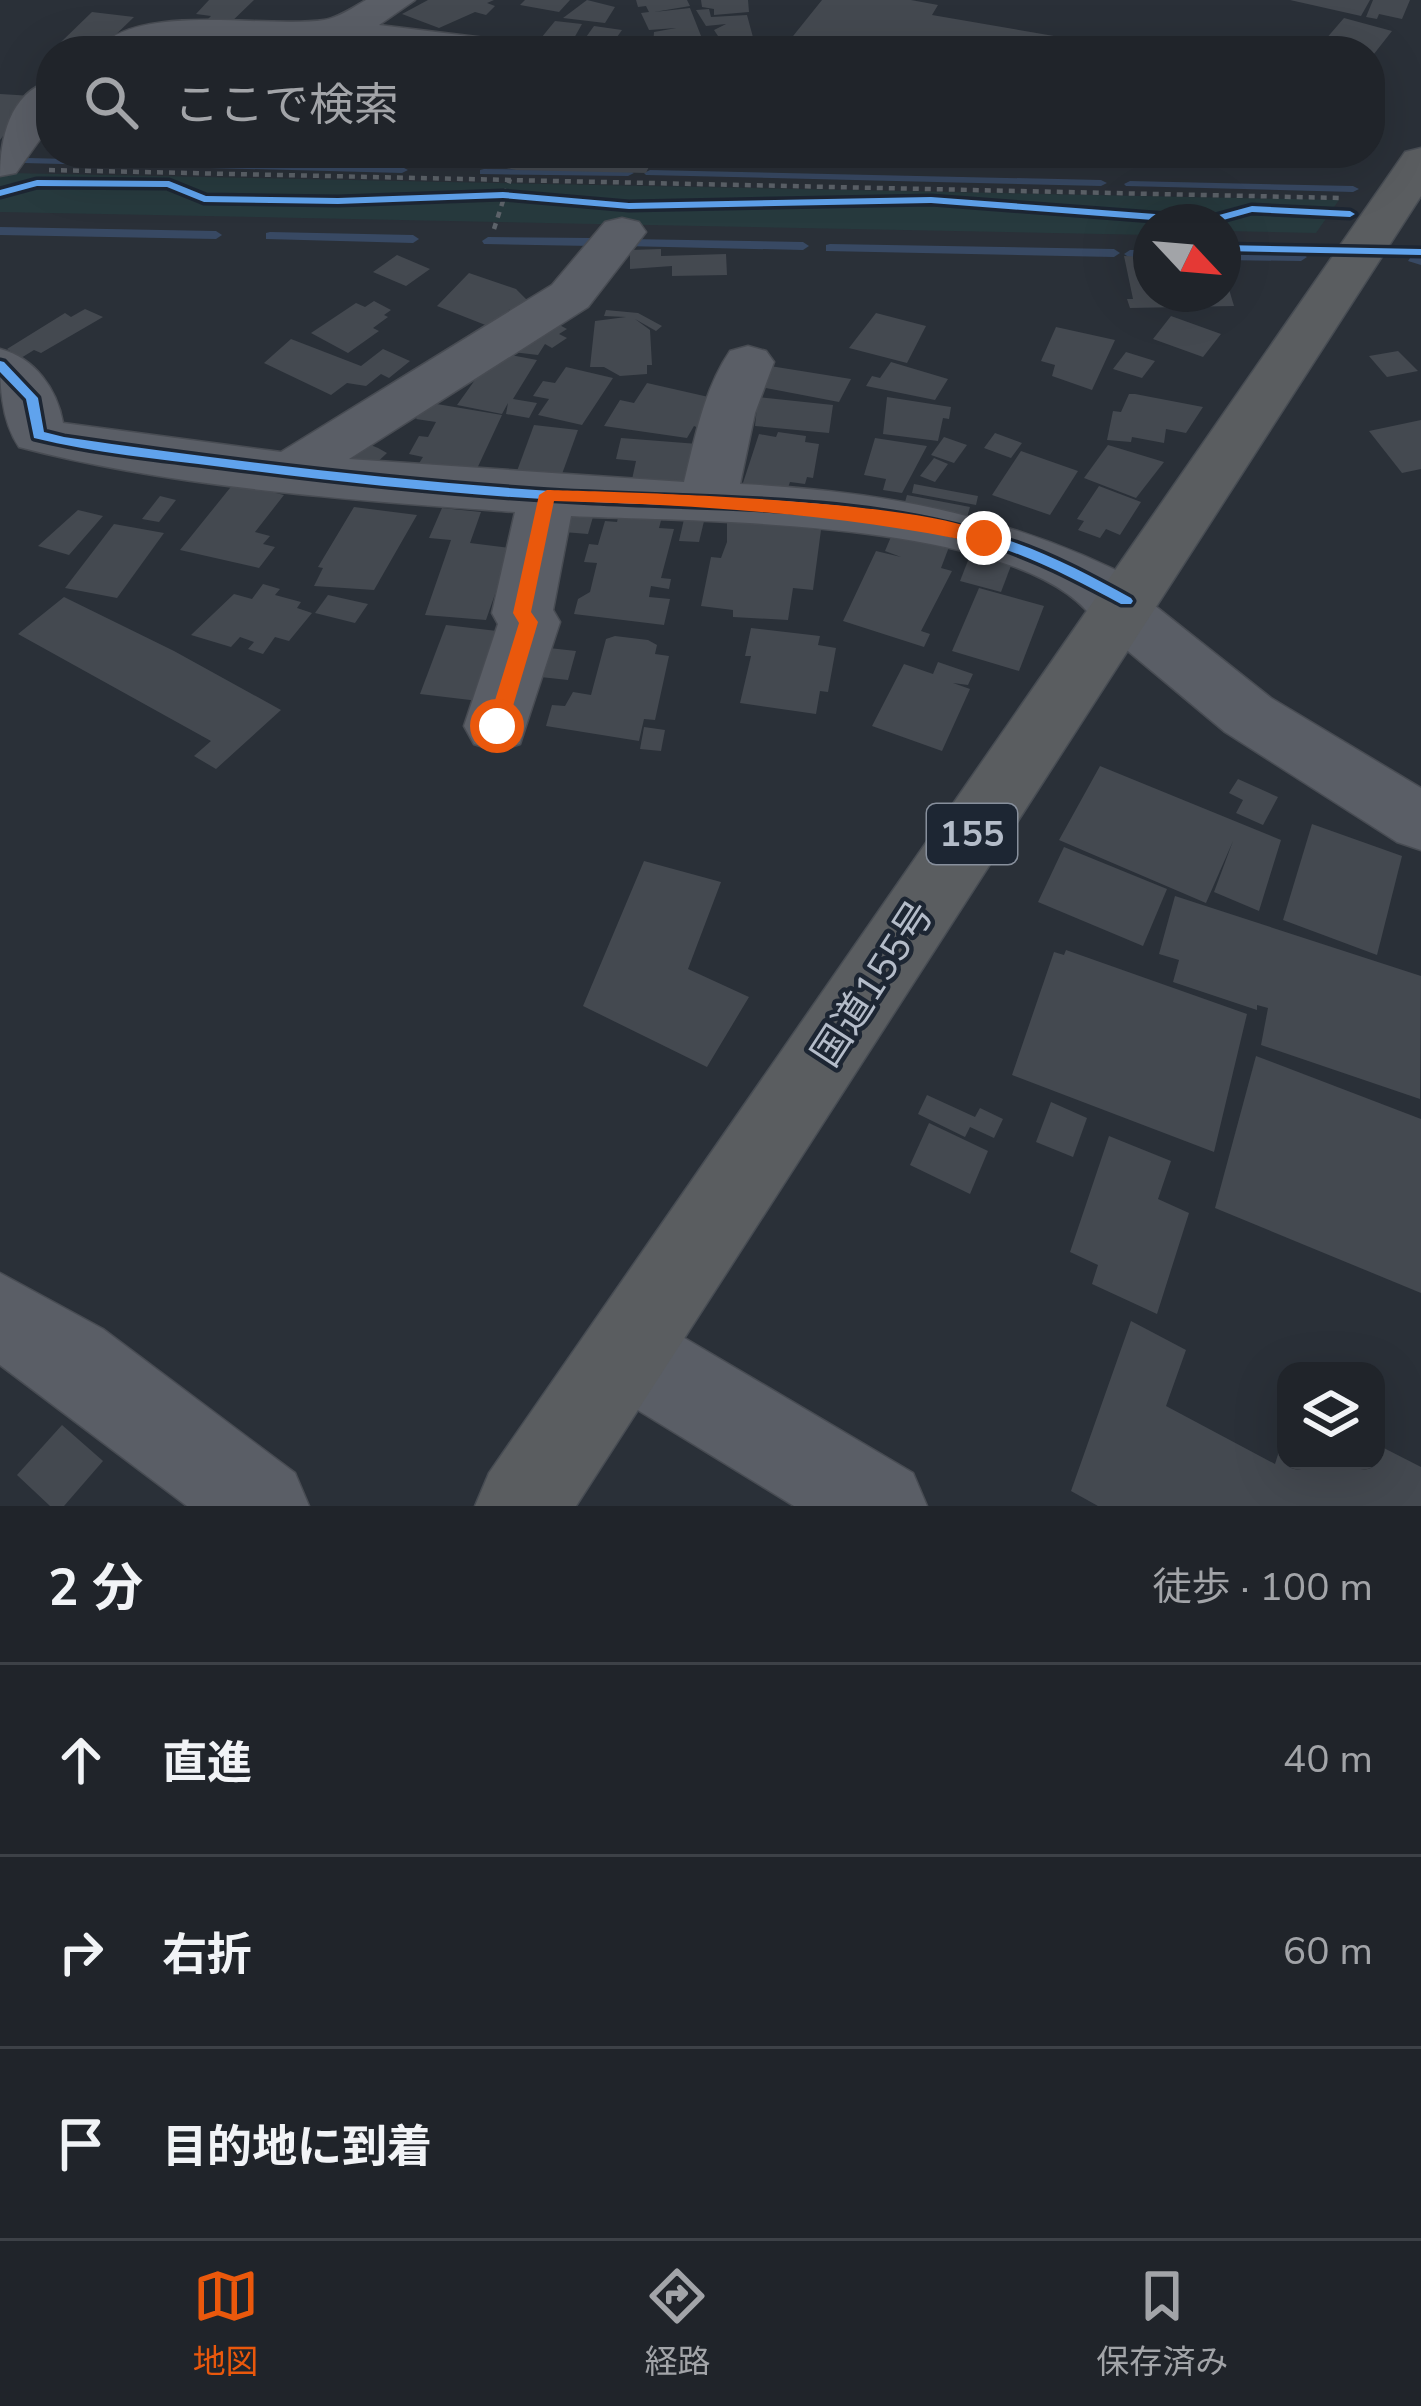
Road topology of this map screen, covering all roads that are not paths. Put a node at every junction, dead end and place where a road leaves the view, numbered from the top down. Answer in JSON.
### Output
{"nodes":[{"id":1,"x":186,"y":0,"type":"edge"},
{"id":2,"x":397,"y":0,"type":"edge"},
{"id":3,"x":336,"y":32,"type":"junction"},
{"id":4,"x":161,"y":35,"type":"junction"},
{"id":5,"x":145,"y":36,"type":"edge"},
{"id":6,"x":369,"y":36,"type":"edge"},
{"id":7,"x":36,"y":114,"type":"edge"},
{"id":8,"x":1421,"y":161,"type":"edge"},
{"id":9,"x":0,"y":163,"type":"edge"},
{"id":10,"x":622,"y":232,"type":"dead end"},
{"id":11,"x":748,"y":362,"type":"dead end"},
{"id":12,"x":0,"y":365,"type":"edge"},
{"id":13,"x":19,"y":445,"type":"edge"},
{"id":14,"x":286,"y":474,"type":"junction"},
{"id":15,"x":547,"y":495,"type":"junction"},
{"id":16,"x":708,"y":500,"type":"junction"},
{"id":17,"x":1123,"y":606,"type":"junction"},
{"id":18,"x":497,"y":726,"type":"dead end"},
{"id":19,"x":1421,"y":822,"type":"edge"},
{"id":20,"x":0,"y":1316,"type":"edge"},
{"id":21,"x":628,"y":1354,"type":"junction"},
{"id":22,"x":262,"y":1506,"type":"edge"},
{"id":23,"x":522,"y":1506,"type":"edge"},
{"id":24,"x":880,"y":1506,"type":"edge"}],
"edges":[{"from":1,"to":4,"type":"street"},
{"from":2,"to":3,"type":"street"},
{"from":3,"to":4,"type":"street"},
{"from":3,"to":6,"type":"street"},
{"from":4,"to":5,"type":"street"},
{"from":7,"to":9,"type":"street"},
{"from":8,"to":17,"type":"highway","name":"国道155号","number":"155"},
{"from":10,"to":14,"type":"street"},
{"from":11,"to":16,"type":"street"},
{"from":12,"to":13,"type":"street"},
{"from":13,"to":14,"type":"street"},
{"from":14,"to":15,"type":"street"},
{"from":15,"to":16,"type":"street"},
{"from":15,"to":18,"type":"street"},
{"from":16,"to":17,"type":"street"},
{"from":17,"to":19,"type":"street"},
{"from":17,"to":21,"type":"highway","name":"国道155号","number":"155"},
{"from":20,"to":22,"type":"street"},
{"from":21,"to":23,"type":"highway","name":"国道155号","number":"155"},
{"from":21,"to":24,"type":"street"}]}
